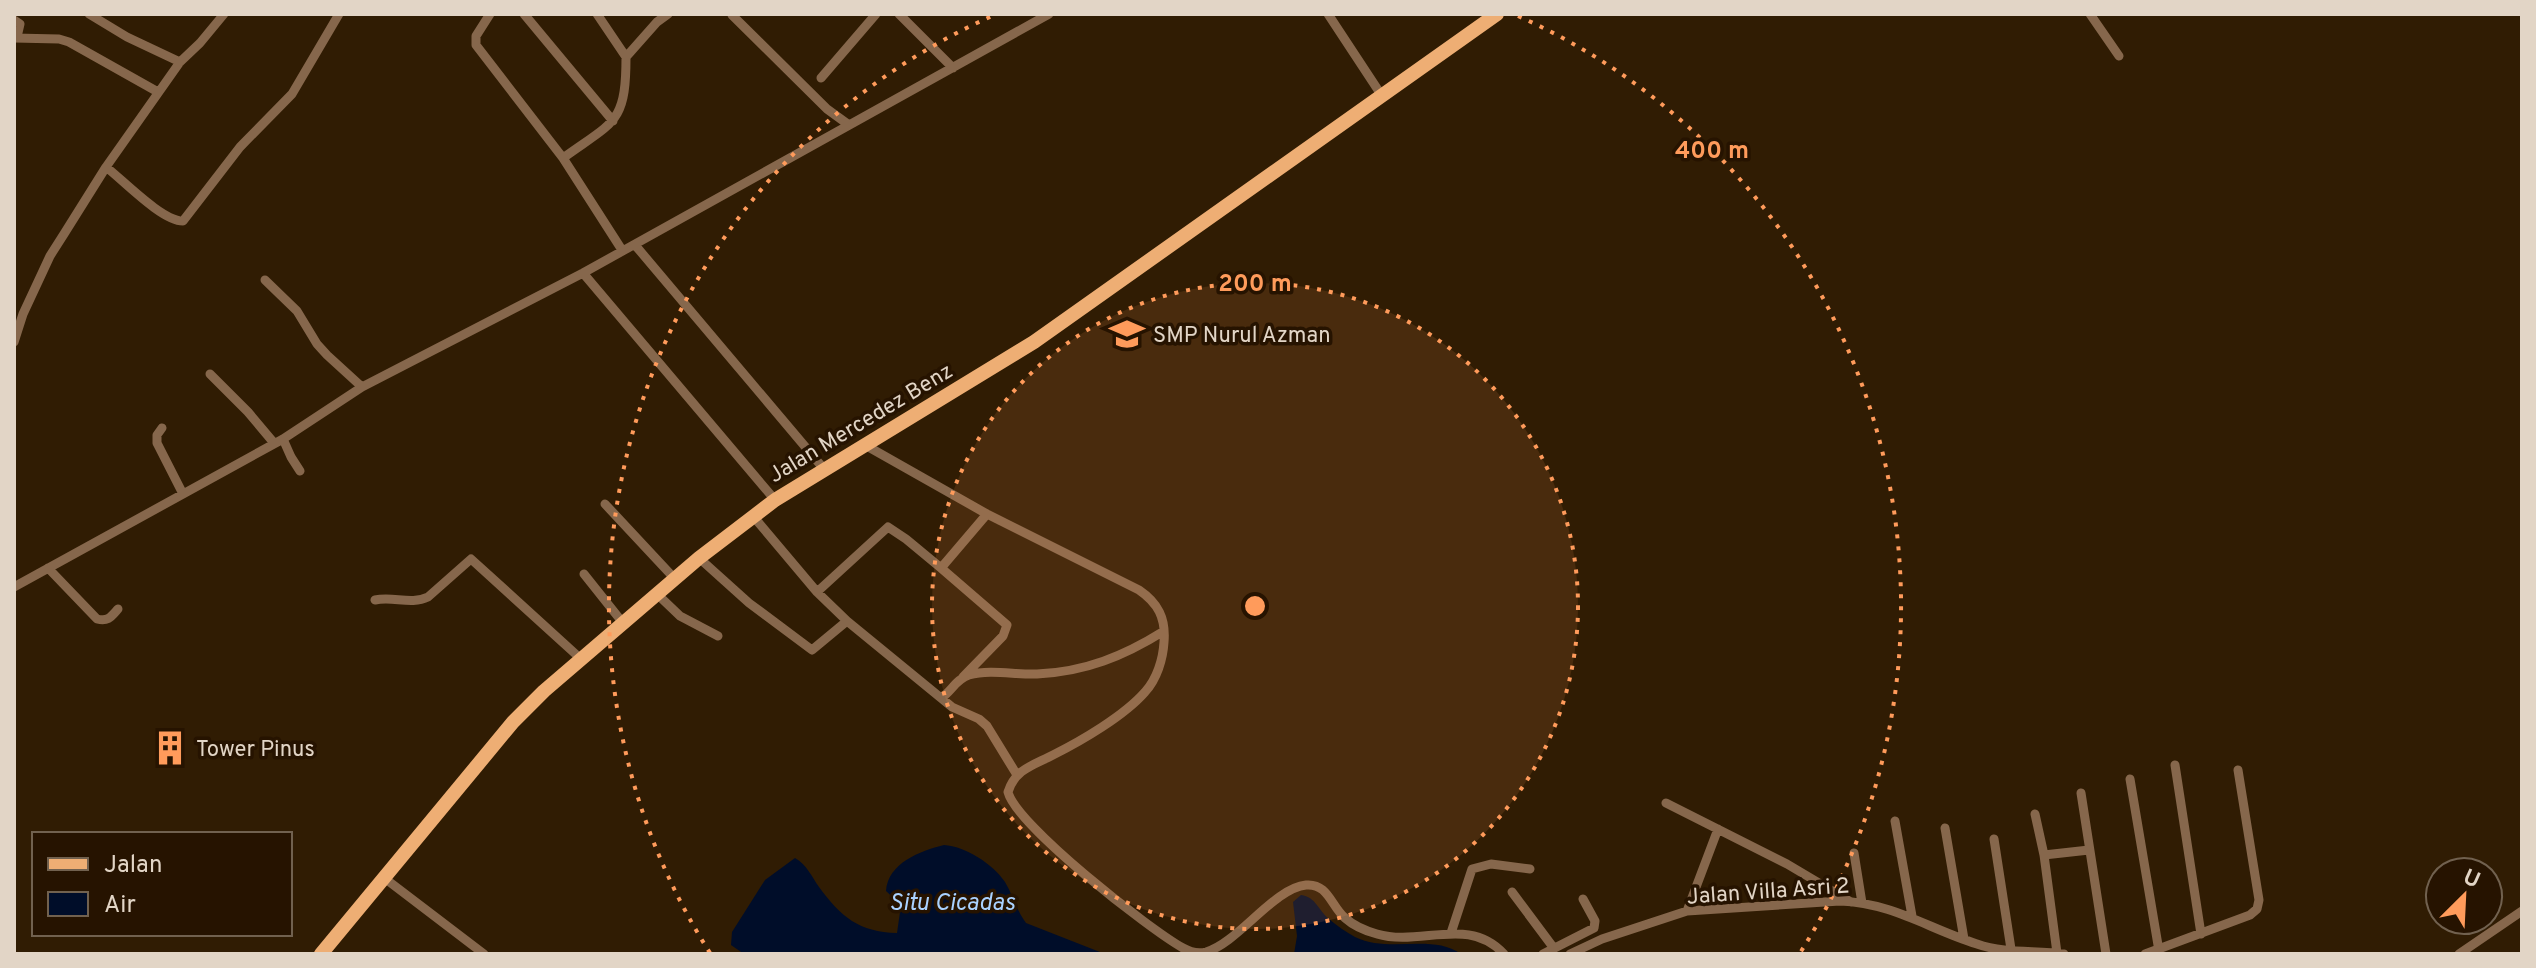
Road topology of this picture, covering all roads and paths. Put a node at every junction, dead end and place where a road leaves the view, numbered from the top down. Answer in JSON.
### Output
{"nodes":[{"id":1,"x":89,"y":14,"type":"edge"},
{"id":2,"x":224,"y":14,"type":"edge"},
{"id":3,"x":339,"y":14,"type":"edge"},
{"id":4,"x":490,"y":14,"type":"edge"},
{"id":5,"x":524,"y":14,"type":"edge"},
{"id":6,"x":597,"y":14,"type":"edge"},
{"id":7,"x":668,"y":14,"type":"edge"},
{"id":8,"x":876,"y":14,"type":"edge"},
{"id":9,"x":899,"y":14,"type":"edge"},
{"id":10,"x":1049,"y":14,"type":"edge"},
{"id":11,"x":1328,"y":14,"type":"edge"},
{"id":12,"x":1497,"y":14,"type":"edge"},
{"id":13,"x":2090,"y":14,"type":"edge"},
{"id":14,"x":732,"y":15,"type":"edge"},
{"id":15,"x":15,"y":18,"type":"edge"},
{"id":16,"x":654,"y":18,"type":"edge"},
{"id":17,"x":15,"y":38,"type":"edge"},
{"id":18,"x":2119,"y":56,"type":"dead end"},
{"id":19,"x":626,"y":57,"type":"junction"},
{"id":20,"x":180,"y":62,"type":"junction"},
{"id":21,"x":953,"y":68,"type":"junction"},
{"id":22,"x":821,"y":78,"type":"dead end"},
{"id":23,"x":158,"y":92,"type":"junction"},
{"id":24,"x":1382,"y":96,"type":"junction"},
{"id":25,"x":613,"y":121,"type":"junction"},
{"id":26,"x":849,"y":125,"type":"junction"},
{"id":27,"x":563,"y":158,"type":"junction"},
{"id":28,"x":106,"y":167,"type":"junction"},
{"id":29,"x":635,"y":245,"type":"junction"},
{"id":30,"x":622,"y":250,"type":"junction"},
{"id":31,"x":583,"y":273,"type":"junction"},
{"id":32,"x":265,"y":280,"type":"dead end"},
{"id":33,"x":14,"y":342,"type":"edge"},
{"id":34,"x":210,"y":374,"type":"dead end"},
{"id":35,"x":362,"y":387,"type":"junction"},
{"id":36,"x":162,"y":428,"type":"dead end"},
{"id":37,"x":279,"y":441,"type":"junction"},
{"id":38,"x":865,"y":445,"type":"junction"},
{"id":39,"x":824,"y":469,"type":"junction"},
{"id":40,"x":300,"y":471,"type":"dead end"},
{"id":41,"x":183,"y":494,"type":"junction"},
{"id":42,"x":775,"y":500,"type":"junction"},
{"id":43,"x":605,"y":504,"type":"dead end"},
{"id":44,"x":987,"y":514,"type":"junction"},
{"id":45,"x":753,"y":516,"type":"junction"},
{"id":46,"x":699,"y":558,"type":"junction"},
{"id":47,"x":48,"y":568,"type":"junction"},
{"id":48,"x":941,"y":568,"type":"junction"},
{"id":49,"x":584,"y":574,"type":"dead end"},
{"id":50,"x":675,"y":579,"type":"junction"},
{"id":51,"x":14,"y":587,"type":"edge"},
{"id":52,"x":817,"y":592,"type":"junction"},
{"id":53,"x":657,"y":594,"type":"junction"},
{"id":54,"x":375,"y":600,"type":"dead end"},
{"id":55,"x":118,"y":609,"type":"dead end"},
{"id":56,"x":847,"y":621,"type":"junction"},
{"id":57,"x":623,"y":623,"type":"junction"},
{"id":58,"x":1164,"y":631,"type":"junction"},
{"id":59,"x":718,"y":636,"type":"dead end"},
{"id":60,"x":581,"y":659,"type":"junction"},
{"id":61,"x":962,"y":678,"type":"junction"},
{"id":62,"x":941,"y":698,"type":"junction"},
{"id":63,"x":2175,"y":765,"type":"dead end"},
{"id":64,"x":2238,"y":770,"type":"dead end"},
{"id":65,"x":1017,"y":775,"type":"junction"},
{"id":66,"x":2130,"y":779,"type":"dead end"},
{"id":67,"x":2081,"y":793,"type":"dead end"},
{"id":68,"x":1666,"y":803,"type":"dead end"},
{"id":69,"x":2035,"y":814,"type":"dead end"},
{"id":70,"x":1895,"y":821,"type":"dead end"},
{"id":71,"x":1945,"y":828,"type":"dead end"},
{"id":72,"x":1718,"y":829,"type":"junction"},
{"id":73,"x":1994,"y":839,"type":"dead end"},
{"id":74,"x":2089,"y":850,"type":"junction"},
{"id":75,"x":1854,"y":853,"type":"dead end"},
{"id":76,"x":2044,"y":855,"type":"junction"},
{"id":77,"x":1530,"y":869,"type":"dead end"},
{"id":78,"x":383,"y":877,"type":"junction"},
{"id":79,"x":1512,"y":892,"type":"dead end"},
{"id":80,"x":1583,"y":899,"type":"dead end"},
{"id":81,"x":1851,"y":902,"type":"junction"},
{"id":82,"x":1862,"y":903,"type":"junction"},
{"id":83,"x":1687,"y":911,"type":"junction"},
{"id":84,"x":2522,"y":911,"type":"edge"},
{"id":85,"x":1912,"y":916,"type":"junction"},
{"id":86,"x":1451,"y":933,"type":"junction"},
{"id":87,"x":2201,"y":934,"type":"junction"},
{"id":88,"x":1964,"y":939,"type":"junction"},
{"id":89,"x":1553,"y":947,"type":"junction"},
{"id":90,"x":2011,"y":949,"type":"junction"},
{"id":91,"x":2159,"y":951,"type":"junction"},
{"id":92,"x":1577,"y":953,"type":"edge"},
{"id":93,"x":2057,"y":953,"type":"edge"},
{"id":94,"x":321,"y":954,"type":"edge"},
{"id":95,"x":484,"y":954,"type":"edge"},
{"id":96,"x":1504,"y":954,"type":"edge"},
{"id":97,"x":1543,"y":954,"type":"edge"},
{"id":98,"x":2064,"y":954,"type":"edge"},
{"id":99,"x":2106,"y":954,"type":"edge"},
{"id":100,"x":2145,"y":954,"type":"edge"},
{"id":101,"x":2459,"y":954,"type":"edge"}],
"edges":[{"from":1,"to":20,"type":"street"},
{"from":2,"to":20,"type":"street"},
{"from":3,"to":28,"type":"street"},
{"from":4,"to":27,"type":"street"},
{"from":5,"to":25,"type":"street"},
{"from":6,"to":19,"type":"street"},
{"from":7,"to":16,"type":"street"},
{"from":8,"to":22,"type":"street"},
{"from":9,"to":21,"type":"street"},
{"from":10,"to":21,"type":"street"},
{"from":11,"to":24,"type":"street"},
{"from":12,"to":24,"type":"main road","name":"Jalan Mercedez Benz"},
{"from":13,"to":18,"type":"street"},
{"from":14,"to":26,"type":"street"},
{"from":15,"to":17,"type":"street"},
{"from":16,"to":19,"type":"street"},
{"from":17,"to":23,"type":"street"},
{"from":19,"to":25,"type":"street"},
{"from":20,"to":23,"type":"street"},
{"from":21,"to":26,"type":"street"},
{"from":23,"to":28,"type":"street"},
{"from":24,"to":38,"type":"main road","name":"Jalan Mercedez Benz"},
{"from":25,"to":27,"type":"street"},
{"from":26,"to":29,"type":"street"},
{"from":27,"to":30,"type":"street"},
{"from":28,"to":33,"type":"street"},
{"from":29,"to":30,"type":"street"},
{"from":29,"to":39,"type":"street"},
{"from":30,"to":31,"type":"street"},
{"from":31,"to":35,"type":"street"},
{"from":31,"to":42,"type":"street"},
{"from":32,"to":35,"type":"street"},
{"from":34,"to":37,"type":"street"},
{"from":35,"to":37,"type":"street"},
{"from":36,"to":41,"type":"street"},
{"from":37,"to":40,"type":"street"},
{"from":37,"to":41,"type":"street"},
{"from":38,"to":39,"type":"main road","name":"Jalan Mercedez Benz"},
{"from":38,"to":44,"type":"street"},
{"from":39,"to":42,"type":"main road","name":"Jalan Mercedez Benz"},
{"from":41,"to":47,"type":"street"},
{"from":42,"to":45,"type":"main road","name":"Jalan Mercedez Benz"},
{"from":43,"to":50,"type":"street"},
{"from":44,"to":48,"type":"street"},
{"from":44,"to":58,"type":"street"},
{"from":45,"to":46,"type":"main road","name":"Jalan Mercedez Benz"},
{"from":45,"to":52,"type":"street"},
{"from":46,"to":50,"type":"main road","name":"Jalan Mercedez Benz"},
{"from":46,"to":56,"type":"street"},
{"from":47,"to":51,"type":"street"},
{"from":47,"to":55,"type":"street"},
{"from":48,"to":52,"type":"street"},
{"from":48,"to":61,"type":"street"},
{"from":49,"to":57,"type":"street"},
{"from":50,"to":53,"type":"main road","name":"Jalan Mercedez Benz"},
{"from":52,"to":56,"type":"street"},
{"from":53,"to":57,"type":"main road","name":"Jalan Mercedez Benz"},
{"from":53,"to":59,"type":"street"},
{"from":54,"to":60,"type":"street"},
{"from":56,"to":62,"type":"street"},
{"from":57,"to":60,"type":"main road","name":"Jalan Mercedez Benz"},
{"from":58,"to":61,"type":"street"},
{"from":58,"to":65,"type":"street"},
{"from":60,"to":78,"type":"main road","name":"Jalan Mercedez Benz"},
{"from":61,"to":62,"type":"street"},
{"from":62,"to":65,"type":"street"},
{"from":63,"to":87,"type":"street"},
{"from":64,"to":87,"type":"street"},
{"from":65,"to":86,"type":"street"},
{"from":66,"to":91,"type":"street"},
{"from":67,"to":74,"type":"street"},
{"from":68,"to":72,"type":"street"},
{"from":69,"to":76,"type":"street"},
{"from":70,"to":85,"type":"street"},
{"from":71,"to":88,"type":"street"},
{"from":72,"to":81,"type":"street"},
{"from":72,"to":83,"type":"street"},
{"from":73,"to":90,"type":"street"},
{"from":74,"to":76,"type":"street"},
{"from":74,"to":99,"type":"street"},
{"from":75,"to":82,"type":"street"},
{"from":76,"to":93,"type":"street"},
{"from":77,"to":86,"type":"street"},
{"from":78,"to":94,"type":"main road","name":"Jalan Mercedez Benz"},
{"from":78,"to":95,"type":"street"},
{"from":79,"to":89,"type":"street"},
{"from":80,"to":89,"type":"street"},
{"from":81,"to":82,"type":"street","name":"Jalan Villa Asri 2"},
{"from":81,"to":83,"type":"street","name":"Jalan Villa Asri 2"},
{"from":82,"to":85,"type":"street","name":"Jalan Villa Asri 2"},
{"from":83,"to":92,"type":"street","name":"Jalan Villa Asri 2"},
{"from":84,"to":101,"type":"street"},
{"from":85,"to":88,"type":"street","name":"Jalan Villa Asri 2"},
{"from":86,"to":96,"type":"street"},
{"from":87,"to":91,"type":"street"},
{"from":88,"to":90,"type":"street","name":"Jalan Villa Asri 2"},
{"from":89,"to":97,"type":"street"},
{"from":90,"to":93,"type":"street","name":"Jalan Villa Asri 2"},
{"from":91,"to":100,"type":"street"},
{"from":93,"to":98,"type":"street","name":"Jalan Villa Asri 2"}]}
